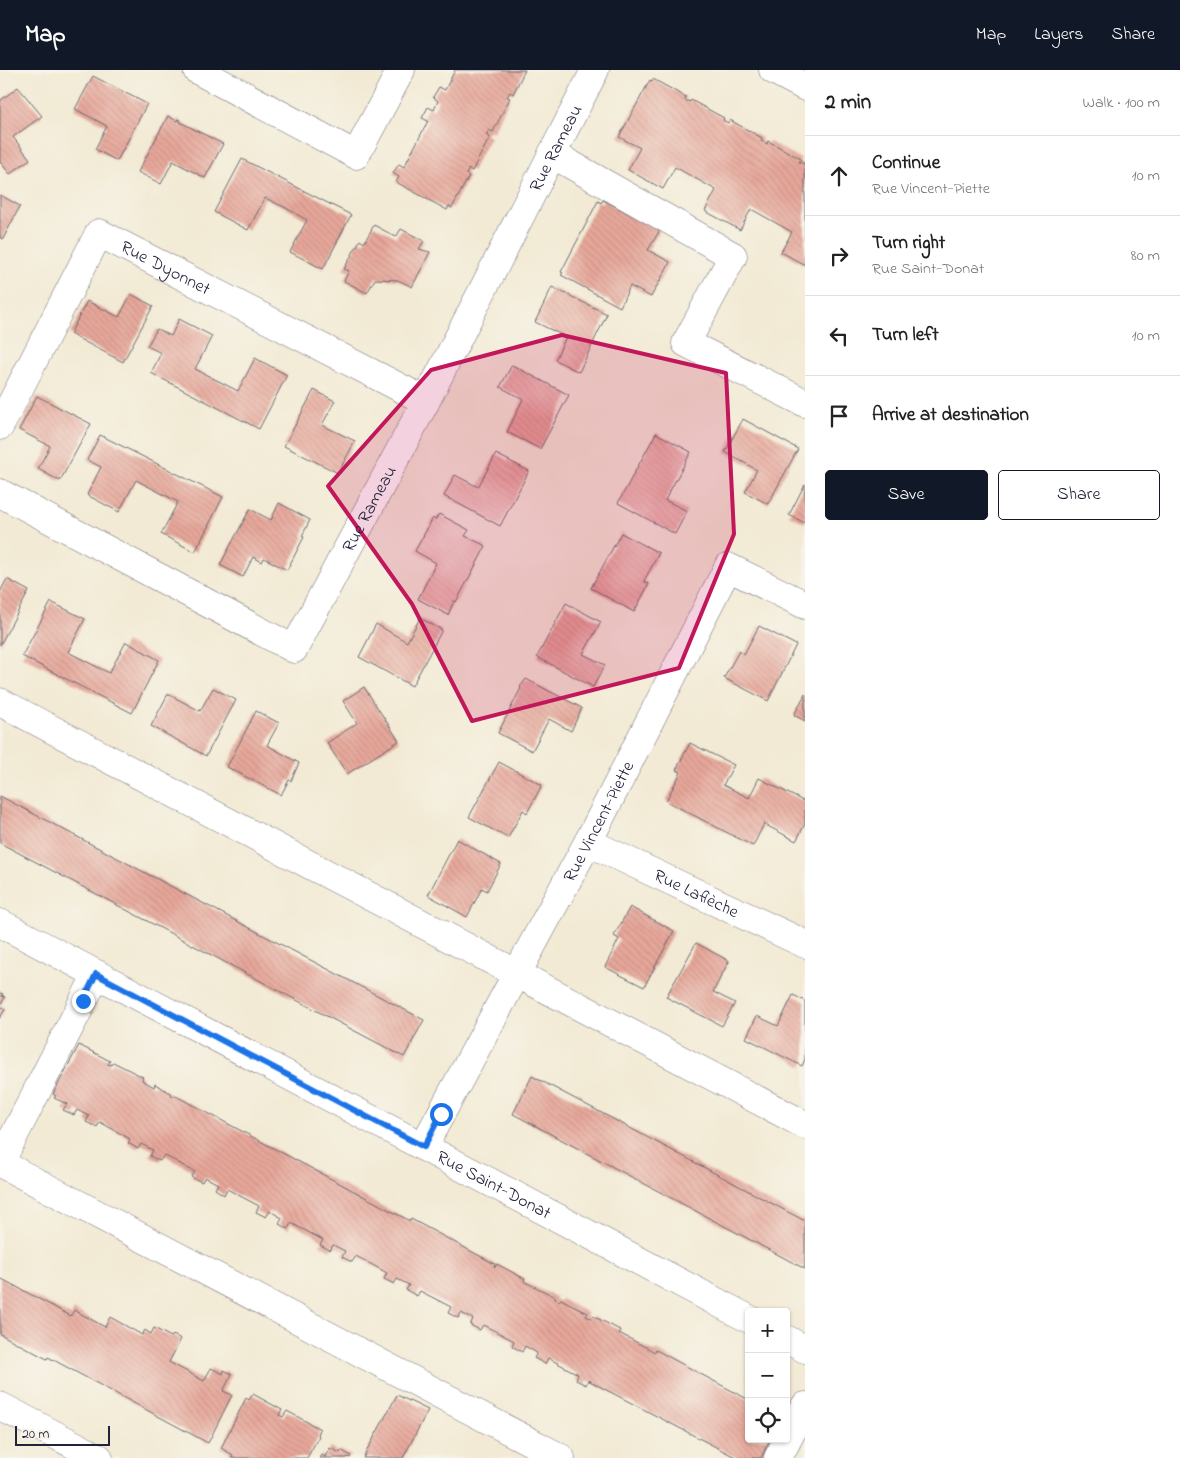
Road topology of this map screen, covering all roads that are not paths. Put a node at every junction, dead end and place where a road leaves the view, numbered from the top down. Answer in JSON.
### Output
{"nodes":[{"id":1,"x":197,"y":70,"type":"edge"},
{"id":2,"x":401,"y":70,"type":"edge"},
{"id":3,"x":595,"y":70,"type":"edge"},
{"id":4,"x":773,"y":70,"type":"edge"},
{"id":5,"x":805,"y":87,"type":"edge"},
{"id":6,"x":552,"y":154,"type":"junction"},
{"id":7,"x":426,"y":401,"type":"junction"},
{"id":8,"x":805,"y":403,"type":"edge"},
{"id":9,"x":0,"y":426,"type":"edge"},
{"id":10,"x":0,"y":493,"type":"edge"},
{"id":11,"x":805,"y":605,"type":"edge"},
{"id":12,"x":0,"y":702,"type":"edge"},
{"id":13,"x":588,"y":842,"type":"junction"},
{"id":14,"x":0,"y":923,"type":"edge"},
{"id":15,"x":805,"y":944,"type":"edge"},
{"id":16,"x":96,"y":974,"type":"junction"},
{"id":17,"x":517,"y":974,"type":"junction"},
{"id":18,"x":805,"y":1125,"type":"edge"},
{"id":19,"x":424,"y":1147,"type":"junction"},
{"id":20,"x":0,"y":1163,"type":"edge"},
{"id":21,"x":745,"y":1317,"type":"edge"},
{"id":22,"x":790,"y":1341,"type":"edge"},
{"id":23,"x":805,"y":1349,"type":"edge"},
{"id":24,"x":0,"y":1406,"type":"edge"},
{"id":25,"x":805,"y":1406,"type":"edge"},
{"id":26,"x":100,"y":1458,"type":"edge"},
{"id":27,"x":561,"y":1458,"type":"edge"},
{"id":28,"x":778,"y":1458,"type":"edge"}],
"edges":[{"from":1,"to":2,"type":"street"},
{"from":3,"to":6,"type":"street","name":"Rue Rameau"},
{"from":4,"to":5,"type":"street"},
{"from":6,"to":7,"type":"street","name":"Rue Rameau"},
{"from":6,"to":8,"type":"street"},
{"from":7,"to":9,"type":"street","name":"Rue Dyonnet"},
{"from":7,"to":10,"type":"street","name":"Rue Rameau"},
{"from":11,"to":13,"type":"street","name":"Rue Vincent-Piette"},
{"from":12,"to":17,"type":"street"},
{"from":13,"to":15,"type":"street","name":"Rue Laflèche"},
{"from":13,"to":17,"type":"street","name":"Rue Vincent-Piette"},
{"from":14,"to":16,"type":"street","name":"Rue Saint-Donat"},
{"from":16,"to":19,"type":"street","name":"Rue Saint-Donat"},
{"from":16,"to":20,"type":"street"},
{"from":17,"to":18,"type":"street"},
{"from":17,"to":19,"type":"street","name":"Rue Vincent-Piette"},
{"from":19,"to":21,"type":"street","name":"Rue Saint-Donat"},
{"from":20,"to":27,"type":"street"},
{"from":22,"to":23,"type":"street"},
{"from":24,"to":26,"type":"street"},
{"from":25,"to":28,"type":"street"}]}
